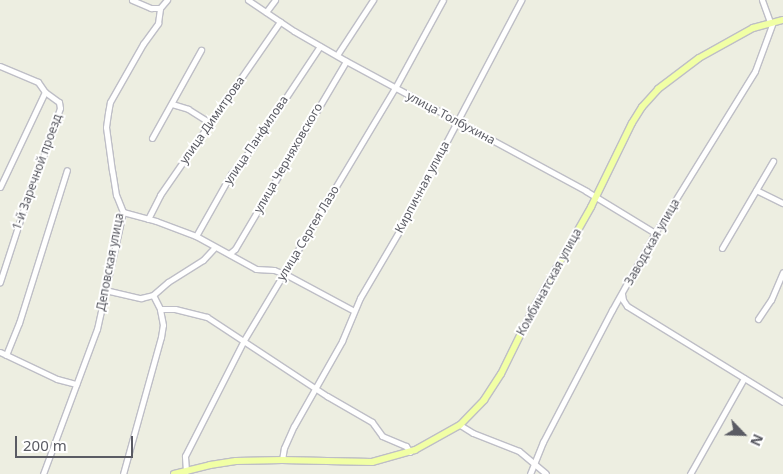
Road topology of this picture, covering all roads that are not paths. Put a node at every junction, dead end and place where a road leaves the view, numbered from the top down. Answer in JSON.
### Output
{"nodes":[{"id":1,"x":132,"y":0,"type":"edge"},
{"id":2,"x":167,"y":0,"type":"edge"},
{"id":3,"x":248,"y":0,"type":"edge"},
{"id":4,"x":275,"y":0,"type":"edge"},
{"id":5,"x":373,"y":0,"type":"edge"},
{"id":6,"x":442,"y":0,"type":"edge"},
{"id":7,"x":521,"y":0,"type":"edge"},
{"id":8,"x":762,"y":0,"type":"edge"},
{"id":9,"x":160,"y":8,"type":"junction"},
{"id":10,"x":266,"y":12,"type":"junction"},
{"id":11,"x":783,"y":20,"type":"edge"},
{"id":12,"x":280,"y":22,"type":"junction"},
{"id":13,"x":771,"y":22,"type":"junction"},
{"id":14,"x":320,"y":46,"type":"junction"},
{"id":15,"x":201,"y":50,"type":"dead end"},
{"id":16,"x":337,"y":55,"type":"junction"},
{"id":17,"x":346,"y":61,"type":"junction"},
{"id":18,"x":0,"y":66,"type":"edge"},
{"id":19,"x":395,"y":88,"type":"junction"},
{"id":20,"x":45,"y":92,"type":"junction"},
{"id":21,"x":172,"y":104,"type":"junction"},
{"id":22,"x":457,"y":122,"type":"junction"},
{"id":23,"x":210,"y":123,"type":"junction"},
{"id":24,"x":152,"y":138,"type":"dead end"},
{"id":25,"x":773,"y":161,"type":"dead end"},
{"id":26,"x":67,"y":170,"type":"dead end"},
{"id":27,"x":0,"y":187,"type":"edge"},
{"id":28,"x":756,"y":190,"type":"junction"},
{"id":29,"x":596,"y":197,"type":"junction"},
{"id":30,"x":783,"y":203,"type":"edge"},
{"id":31,"x":123,"y":212,"type":"junction"},
{"id":32,"x":148,"y":220,"type":"junction"},
{"id":33,"x":656,"y":233,"type":"junction"},
{"id":34,"x":196,"y":236,"type":"junction"},
{"id":35,"x":214,"y":248,"type":"junction"},
{"id":36,"x":722,"y":248,"type":"dead end"},
{"id":37,"x":229,"y":254,"type":"junction"},
{"id":38,"x":783,"y":272,"type":"edge"},
{"id":39,"x":283,"y":274,"type":"junction"},
{"id":40,"x":0,"y":282,"type":"edge"},
{"id":41,"x":105,"y":290,"type":"junction"},
{"id":42,"x":622,"y":293,"type":"junction"},
{"id":43,"x":153,"y":295,"type":"junction"},
{"id":44,"x":160,"y":310,"type":"junction"},
{"id":45,"x":354,"y":311,"type":"junction"},
{"id":46,"x":758,"y":319,"type":"dead end"},
{"id":47,"x":244,"y":340,"type":"junction"},
{"id":48,"x":0,"y":352,"type":"edge"},
{"id":49,"x":6,"y":355,"type":"junction"},
{"id":50,"x":744,"y":378,"type":"junction"},
{"id":51,"x":76,"y":384,"type":"junction"},
{"id":52,"x":316,"y":387,"type":"junction"},
{"id":53,"x":783,"y":402,"type":"edge"},
{"id":54,"x":460,"y":425,"type":"junction"},
{"id":55,"x":410,"y":452,"type":"junction"},
{"id":56,"x":282,"y":460,"type":"junction"},
{"id":57,"x":535,"y":462,"type":"junction"},
{"id":58,"x":186,"y":471,"type":"junction"},
{"id":59,"x":43,"y":474,"type":"edge"},
{"id":60,"x":123,"y":474,"type":"edge"},
{"id":61,"x":174,"y":474,"type":"edge"},
{"id":62,"x":530,"y":474,"type":"edge"},
{"id":63,"x":546,"y":474,"type":"edge"},
{"id":64,"x":690,"y":474,"type":"edge"}],
"edges":[{"from":1,"to":9,"type":"street"},
{"from":2,"to":9,"type":"street","name":"Деповская улица"},
{"from":3,"to":10,"type":"street","name":"улица Толбухина"},
{"from":4,"to":10,"type":"street"},
{"from":5,"to":16,"type":"street"},
{"from":6,"to":19,"type":"street","name":"улица Сергея Лазо"},
{"from":7,"to":22,"type":"street","name":"Кирпичная улица"},
{"from":8,"to":13,"type":"street"},
{"from":9,"to":31,"type":"street","name":"Деповская улица"},
{"from":10,"to":12,"type":"street","name":"улица Толбухина"},
{"from":11,"to":13,"type":"main road"},
{"from":12,"to":14,"type":"street","name":"улица Толбухина"},
{"from":12,"to":23,"type":"street","name":"улица Димитрова"},
{"from":13,"to":29,"type":"main road","name":"Комбинатская улица"},
{"from":13,"to":33,"type":"street","name":"Заводская улица"},
{"from":14,"to":16,"type":"street","name":"улица Толбухина"},
{"from":14,"to":34,"type":"street","name":"улица Панфилова"},
{"from":15,"to":21,"type":"street"},
{"from":16,"to":17,"type":"street","name":"улица Толбухина"},
{"from":17,"to":19,"type":"street","name":"улица Толбухина"},
{"from":17,"to":37,"type":"street","name":"улица Черняховского"},
{"from":18,"to":20,"type":"street","name":"1-й Заречной проезд"},
{"from":19,"to":22,"type":"street","name":"улица Толбухина"},
{"from":19,"to":39,"type":"street","name":"улица Сергея Лазо"},
{"from":20,"to":27,"type":"street"},
{"from":20,"to":40,"type":"street","name":"1-й Заречной проезд"},
{"from":21,"to":23,"type":"street"},
{"from":21,"to":24,"type":"street"},
{"from":22,"to":29,"type":"street","name":"улица Толбухина"},
{"from":22,"to":45,"type":"street","name":"Кирпичная улица"},
{"from":23,"to":32,"type":"street","name":"улица Димитрова"},
{"from":25,"to":28,"type":"street"},
{"from":26,"to":49,"type":"street"},
{"from":28,"to":30,"type":"street"},
{"from":28,"to":36,"type":"street"},
{"from":29,"to":33,"type":"street","name":"улица Толбухина"},
{"from":29,"to":54,"type":"main road","name":"Комбинатская улица"},
{"from":31,"to":32,"type":"street"},
{"from":31,"to":41,"type":"street","name":"Деповская улица"},
{"from":32,"to":34,"type":"street"},
{"from":33,"to":42,"type":"street","name":"Заводская улица"},
{"from":34,"to":35,"type":"street"},
{"from":35,"to":37,"type":"street"},
{"from":35,"to":43,"type":"street"},
{"from":37,"to":39,"type":"street"},
{"from":38,"to":46,"type":"street"},
{"from":39,"to":45,"type":"street"},
{"from":39,"to":47,"type":"street","name":"улица Сергея Лазо"},
{"from":41,"to":43,"type":"street"},
{"from":41,"to":51,"type":"street","name":"Деповская улица"},
{"from":42,"to":50,"type":"street"},
{"from":42,"to":57,"type":"street","name":"Заводская улица"},
{"from":43,"to":44,"type":"street"},
{"from":44,"to":47,"type":"street"},
{"from":44,"to":60,"type":"street"},
{"from":45,"to":52,"type":"street","name":"Кирпичная улица"},
{"from":47,"to":52,"type":"street"},
{"from":47,"to":58,"type":"street","name":"улица Сергея Лазо"},
{"from":48,"to":49,"type":"street"},
{"from":49,"to":51,"type":"street"},
{"from":50,"to":53,"type":"street"},
{"from":50,"to":64,"type":"street"},
{"from":51,"to":59,"type":"street","name":"Деповская улица"},
{"from":52,"to":55,"type":"street"},
{"from":52,"to":56,"type":"street"},
{"from":54,"to":55,"type":"main road","name":"Комбинатская улица"},
{"from":54,"to":57,"type":"street"},
{"from":55,"to":56,"type":"main road","name":"Комбинатская улица"},
{"from":56,"to":58,"type":"main road","name":"Комбинатская улица"},
{"from":57,"to":62,"type":"street","name":"Заводская улица"},
{"from":57,"to":63,"type":"street"},
{"from":58,"to":61,"type":"main road","name":"Комбинатская улица"}]}
